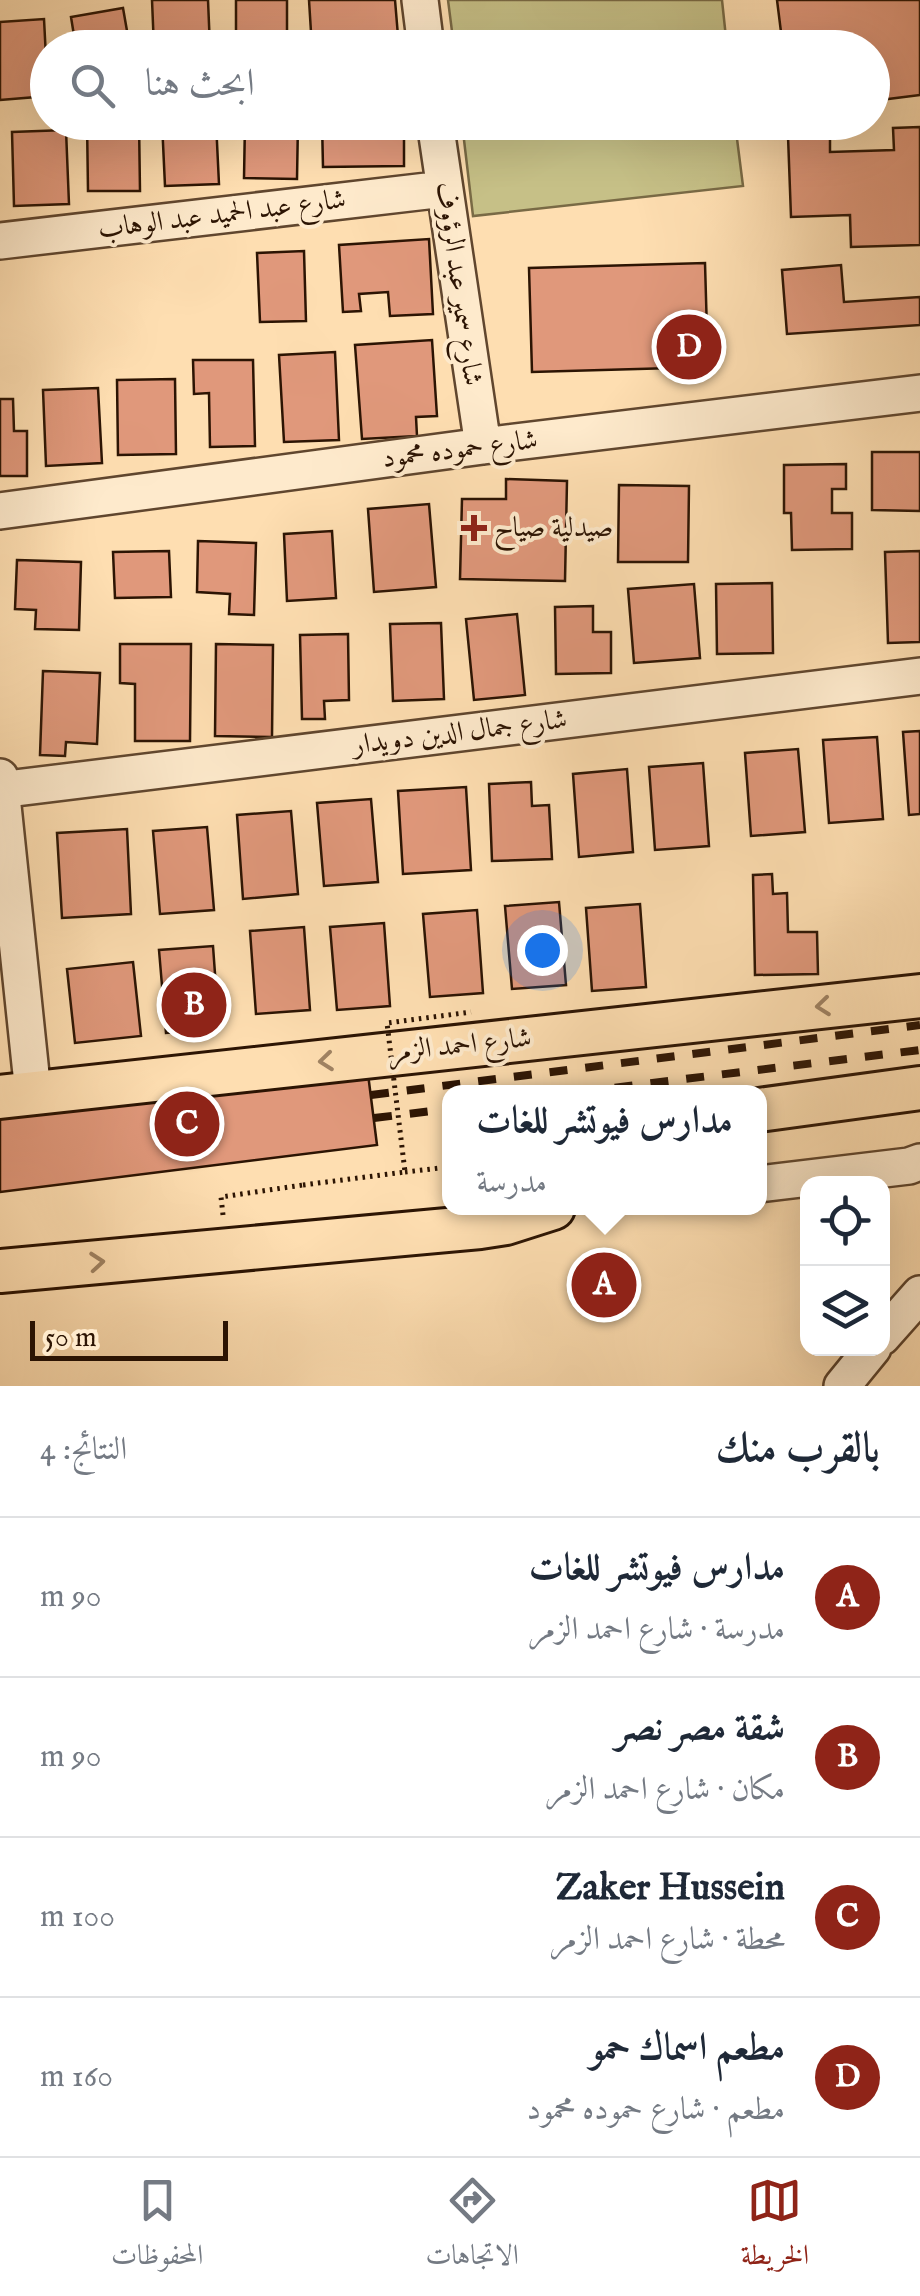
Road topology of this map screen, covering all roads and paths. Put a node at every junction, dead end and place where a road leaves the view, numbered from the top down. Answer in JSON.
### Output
{"nodes":[{"id":1,"x":420,"y":0,"type":"edge"},
{"id":2,"x":424,"y":30,"type":"edge"},
{"id":3,"x":437,"y":140,"type":"edge"},
{"id":4,"x":444,"y":190,"type":"junction"},
{"id":5,"x":0,"y":240,"type":"edge"},
{"id":6,"x":920,"y":393,"type":"edge"},
{"id":7,"x":482,"y":446,"type":"junction"},
{"id":8,"x":0,"y":512,"type":"edge"},
{"id":9,"x":920,"y":676,"type":"edge"},
{"id":10,"x":0,"y":777,"type":"edge"},
{"id":11,"x":1,"y":790,"type":"edge"},
{"id":12,"x":920,"y":996,"type":"edge"},
{"id":13,"x":471,"y":1012,"type":"dead end"},
{"id":14,"x":920,"y":1088,"type":"edge"},
{"id":15,"x":16,"y":1095,"type":"edge"},
{"id":16,"x":767,"y":1109,"type":"edge"},
{"id":17,"x":920,"y":1162,"type":"edge"},
{"id":18,"x":442,"y":1168,"type":"edge"},
{"id":19,"x":405,"y":1172,"type":"junction"},
{"id":20,"x":767,"y":1183,"type":"edge"},
{"id":21,"x":220,"y":1197,"type":"dead end"},
{"id":22,"x":531,"y":1215,"type":"edge"},
{"id":23,"x":0,"y":1271,"type":"edge"},
{"id":24,"x":918,"y":1305,"type":"edge"},
{"id":25,"x":890,"y":1330,"type":"edge"},
{"id":26,"x":866,"y":1356,"type":"edge"},
{"id":27,"x":842,"y":1386,"type":"edge"}],
"edges":[{"from":1,"to":2,"type":"street"},
{"from":3,"to":4,"type":"street","name":"شارع سمير عبد الرؤوف"},
{"from":4,"to":5,"type":"street","name":"شارع عبد الحميد عبد الوهاب"},
{"from":4,"to":7,"type":"street","name":"شارع سمير عبد الرؤوف"},
{"from":6,"to":7,"type":"street","name":"شارع حموده محمود"},
{"from":7,"to":8,"type":"street","name":"شارع حموده محمود"},
{"from":9,"to":11,"type":"street","name":"شارع جمال الدين دويدار"},
{"from":10,"to":11,"type":"street"},
{"from":11,"to":15,"type":"street"},
{"from":12,"to":15,"type":"main road","name":"شارع احمد الزمر","one_way":true},
{"from":13,"to":19,"type":"path","bridge":true},
{"from":14,"to":16,"type":"main road"},
{"from":17,"to":20,"type":"street"},
{"from":18,"to":19,"type":"path"},
{"from":19,"to":21,"type":"path","bridge":true},
{"from":23,"to":22,"type":"main road","one_way":true},
{"from":24,"to":25,"type":"street"},
{"from":26,"to":27,"type":"street"}]}
